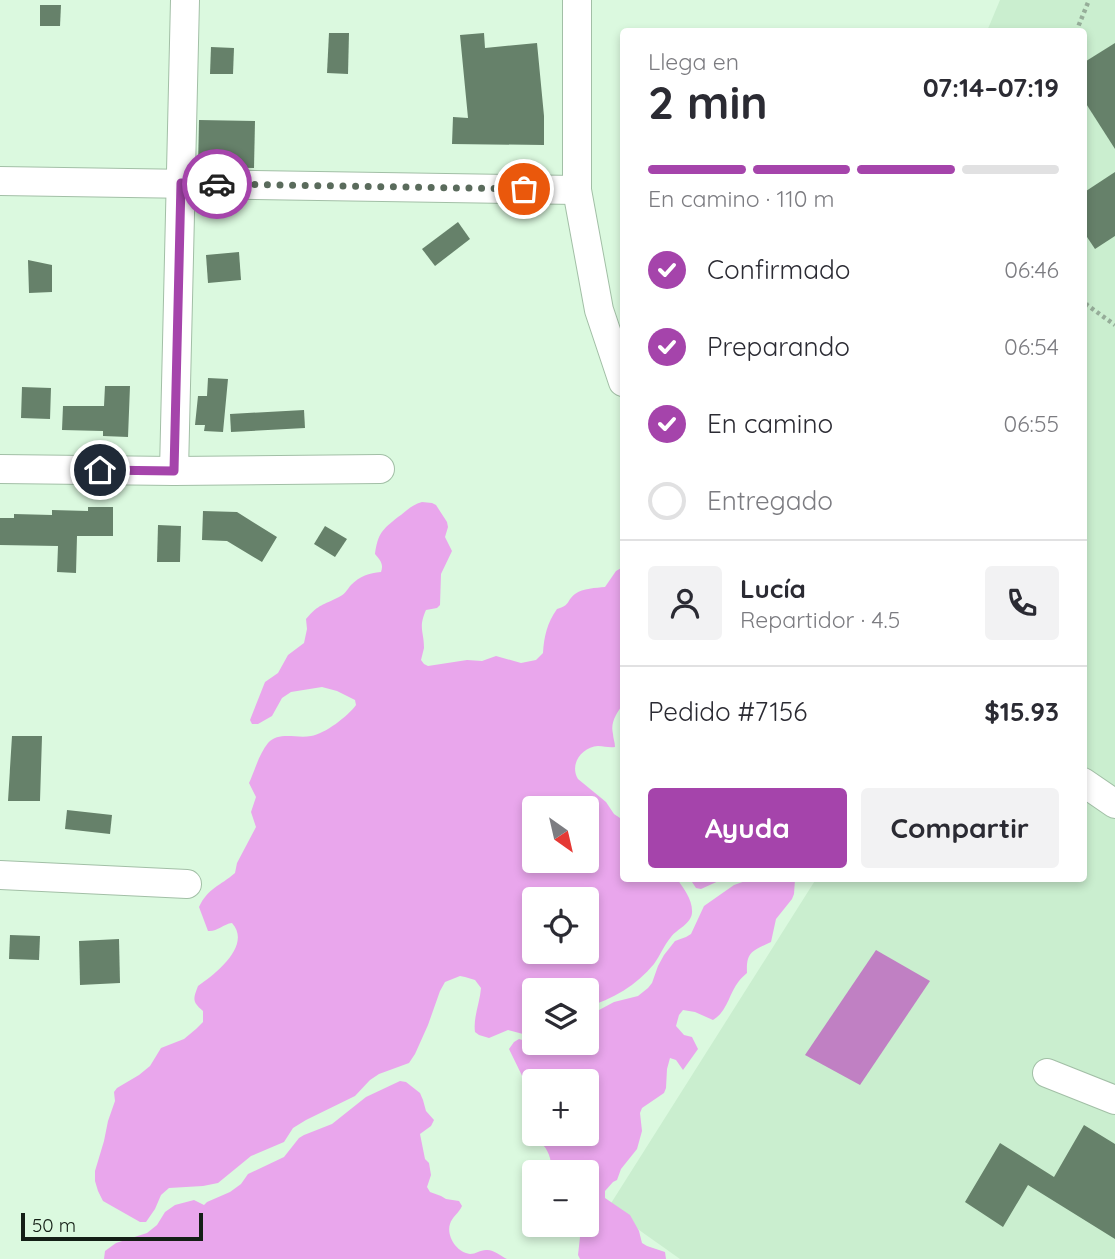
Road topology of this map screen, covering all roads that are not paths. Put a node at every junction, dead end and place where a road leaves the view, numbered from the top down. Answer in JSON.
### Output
{"nodes":[{"id":1,"x":185,"y":0,"type":"edge"},
{"id":2,"x":577,"y":0,"type":"edge"},
{"id":3,"x":0,"y":181,"type":"edge"},
{"id":4,"x":181,"y":183,"type":"junction"},
{"id":5,"x":577,"y":190,"type":"junction"},
{"id":6,"x":620,"y":373,"type":"edge"},
{"id":7,"x":0,"y":469,"type":"edge"},
{"id":8,"x":380,"y":469,"type":"dead end"},
{"id":9,"x":174,"y":471,"type":"junction"},
{"id":10,"x":1087,"y":785,"type":"edge"},
{"id":11,"x":1115,"y":804,"type":"edge"},
{"id":12,"x":0,"y":875,"type":"edge"},
{"id":13,"x":187,"y":884,"type":"dead end"},
{"id":14,"x":1047,"y":1073,"type":"dead end"},
{"id":15,"x":1115,"y":1100,"type":"edge"}],
"edges":[{"from":1,"to":4,"type":"street"},
{"from":2,"to":5,"type":"street"},
{"from":3,"to":4,"type":"street"},
{"from":4,"to":5,"type":"street"},
{"from":4,"to":9,"type":"street"},
{"from":5,"to":6,"type":"street"},
{"from":7,"to":9,"type":"street"},
{"from":8,"to":9,"type":"street"},
{"from":10,"to":11,"type":"street"},
{"from":12,"to":13,"type":"street"},
{"from":14,"to":15,"type":"street"}]}
